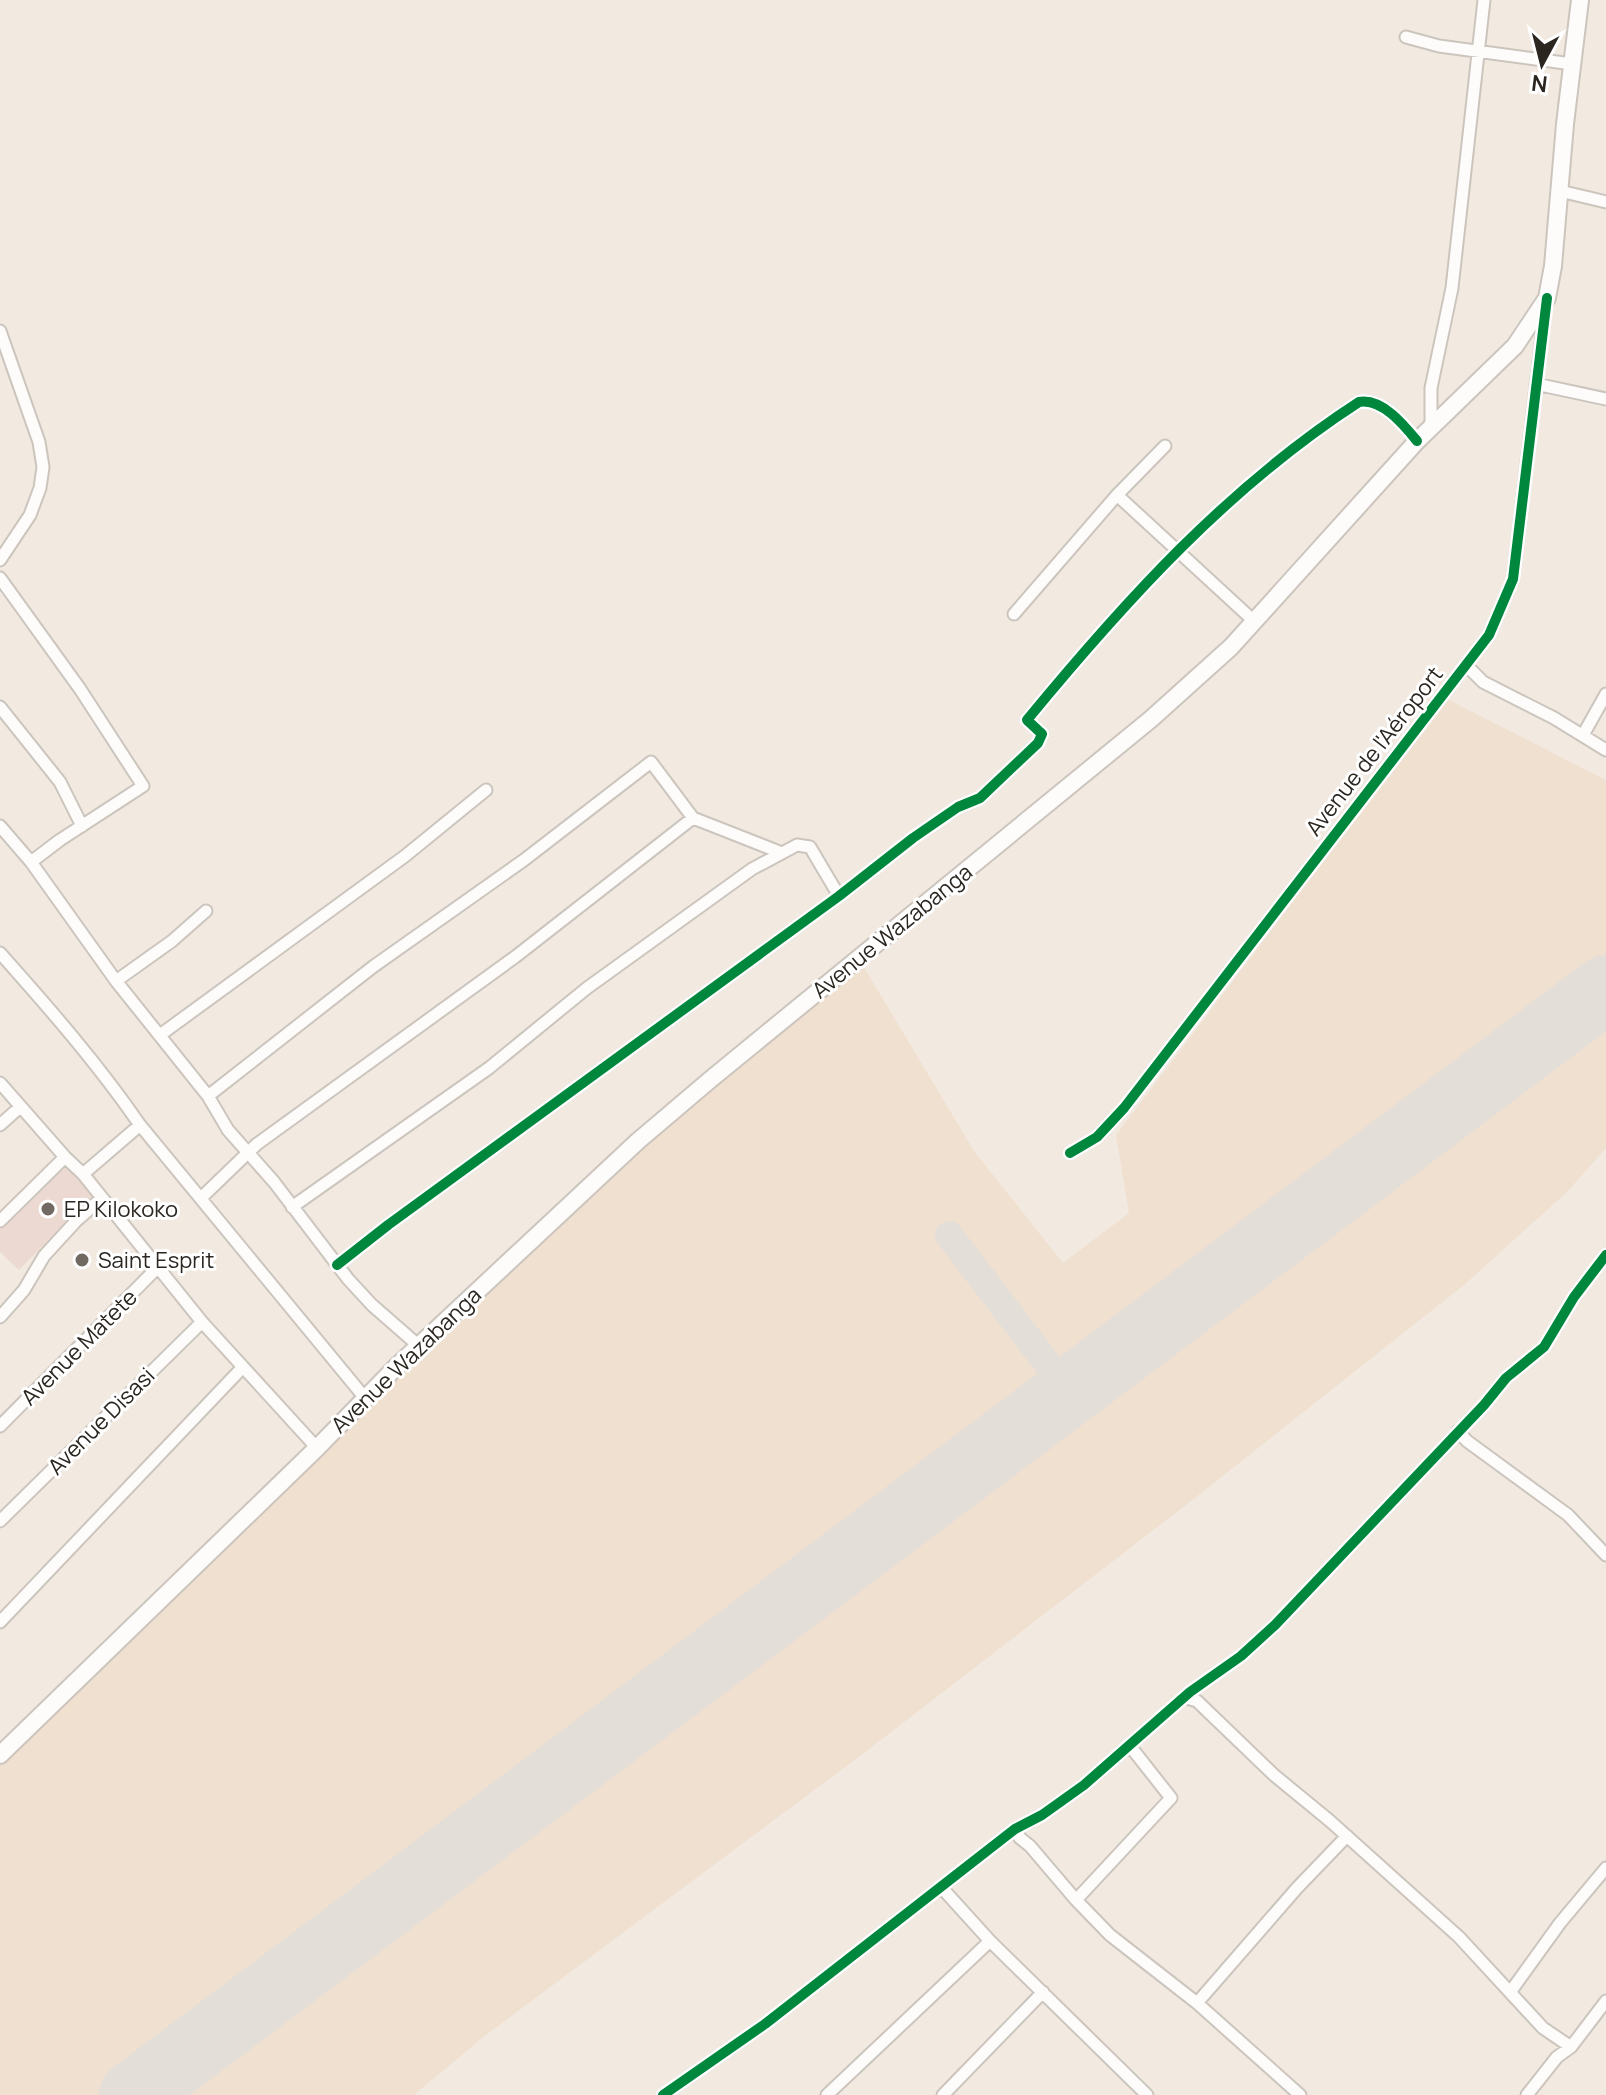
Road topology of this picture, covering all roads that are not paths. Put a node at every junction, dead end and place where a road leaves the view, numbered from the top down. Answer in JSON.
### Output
{"nodes":[{"id":1,"x":1484,"y":0,"type":"edge"},
{"id":2,"x":1580,"y":0,"type":"edge"},
{"id":3,"x":1406,"y":37,"type":"dead end"},
{"id":4,"x":1479,"y":52,"type":"junction"},
{"id":5,"x":1572,"y":64,"type":"junction"},
{"id":6,"x":1560,"y":191,"type":"junction"},
{"id":7,"x":1606,"y":202,"type":"edge"},
{"id":8,"x":1547,"y":298,"type":"junction"},
{"id":9,"x":0,"y":331,"type":"edge"},
{"id":10,"x":1536,"y":384,"type":"junction"},
{"id":11,"x":1606,"y":399,"type":"edge"},
{"id":12,"x":1431,"y":427,"type":"junction"},
{"id":13,"x":1417,"y":441,"type":"junction"},
{"id":14,"x":1165,"y":446,"type":"dead end"},
{"id":15,"x":1117,"y":495,"type":"junction"},
{"id":16,"x":1176,"y":552,"type":"junction"},
{"id":17,"x":0,"y":560,"type":"edge"},
{"id":18,"x":0,"y":578,"type":"edge"},
{"id":19,"x":1014,"y":614,"type":"dead end"},
{"id":20,"x":1255,"y":622,"type":"junction"},
{"id":21,"x":1466,"y":665,"type":"junction"},
{"id":22,"x":1606,"y":694,"type":"edge"},
{"id":23,"x":0,"y":707,"type":"edge"},
{"id":24,"x":1583,"y":735,"type":"junction"},
{"id":25,"x":1606,"y":750,"type":"edge"},
{"id":26,"x":486,"y":790,"type":"dead end"},
{"id":27,"x":693,"y":818,"type":"junction"},
{"id":28,"x":0,"y":826,"type":"edge"},
{"id":29,"x":82,"y":826,"type":"junction"},
{"id":30,"x":782,"y":853,"type":"junction"},
{"id":31,"x":31,"y":862,"type":"junction"},
{"id":32,"x":839,"y":896,"type":"junction"},
{"id":33,"x":206,"y":911,"type":"dead end"},
{"id":34,"x":0,"y":953,"type":"edge"},
{"id":35,"x":116,"y":981,"type":"junction"},
{"id":36,"x":160,"y":1035,"type":"junction"},
{"id":37,"x":0,"y":1083,"type":"edge"},
{"id":38,"x":208,"y":1096,"type":"junction"},
{"id":39,"x":20,"y":1107,"type":"junction"},
{"id":40,"x":0,"y":1125,"type":"edge"},
{"id":41,"x":140,"y":1125,"type":"junction"},
{"id":42,"x":1070,"y":1153,"type":"dead end"},
{"id":43,"x":249,"y":1154,"type":"junction"},
{"id":44,"x":65,"y":1157,"type":"junction"},
{"id":45,"x":83,"y":1174,"type":"junction"},
{"id":46,"x":102,"y":1198,"type":"junction"},
{"id":47,"x":201,"y":1198,"type":"junction"},
{"id":48,"x":292,"y":1207,"type":"junction"},
{"id":49,"x":0,"y":1221,"type":"edge"},
{"id":50,"x":1606,"y":1255,"type":"edge"},
{"id":51,"x":337,"y":1265,"type":"junction"},
{"id":52,"x":158,"y":1267,"type":"junction"},
{"id":53,"x":0,"y":1317,"type":"edge"},
{"id":54,"x":202,"y":1322,"type":"junction"},
{"id":55,"x":419,"y":1346,"type":"junction"},
{"id":56,"x":242,"y":1368,"type":"junction"},
{"id":57,"x":365,"y":1398,"type":"junction"},
{"id":58,"x":0,"y":1426,"type":"edge"},
{"id":59,"x":1458,"y":1431,"type":"junction"},
{"id":60,"x":317,"y":1448,"type":"junction"},
{"id":61,"x":0,"y":1521,"type":"edge"},
{"id":62,"x":1606,"y":1555,"type":"edge"},
{"id":63,"x":0,"y":1622,"type":"edge"},
{"id":64,"x":1184,"y":1697,"type":"junction"},
{"id":65,"x":1130,"y":1746,"type":"junction"},
{"id":66,"x":0,"y":1755,"type":"edge"},
{"id":67,"x":1015,"y":1829,"type":"junction"},
{"id":68,"x":1347,"y":1836,"type":"junction"},
{"id":69,"x":1606,"y":1868,"type":"edge"},
{"id":70,"x":942,"y":1888,"type":"junction"},
{"id":71,"x":1076,"y":1900,"type":"junction"},
{"id":72,"x":990,"y":1941,"type":"junction"},
{"id":73,"x":1511,"y":1991,"type":"junction"},
{"id":74,"x":1043,"y":1992,"type":"junction"},
{"id":75,"x":1606,"y":2001,"type":"edge"},
{"id":76,"x":1197,"y":2003,"type":"junction"},
{"id":77,"x":1571,"y":2047,"type":"junction"},
{"id":78,"x":663,"y":2095,"type":"edge"},
{"id":79,"x":827,"y":2095,"type":"edge"},
{"id":80,"x":943,"y":2095,"type":"edge"},
{"id":81,"x":1147,"y":2095,"type":"edge"},
{"id":82,"x":1300,"y":2095,"type":"edge"},
{"id":83,"x":1527,"y":2095,"type":"edge"}],
"edges":[{"from":1,"to":4,"type":"street"},
{"from":2,"to":5,"type":"main road","name":"Avenue Wazabanga"},
{"from":3,"to":4,"type":"street"},
{"from":4,"to":5,"type":"street"},
{"from":4,"to":12,"type":"street"},
{"from":5,"to":6,"type":"main road","name":"Avenue Wazabanga"},
{"from":6,"to":7,"type":"street"},
{"from":6,"to":8,"type":"main road","name":"Avenue Wazabanga"},
{"from":8,"to":10,"type":"street","name":"Avenue de l'Aéroport"},
{"from":8,"to":12,"type":"main road","name":"Avenue Wazabanga"},
{"from":9,"to":17,"type":"street"},
{"from":10,"to":11,"type":"street"},
{"from":10,"to":21,"type":"street","name":"Avenue de l'Aéroport"},
{"from":12,"to":13,"type":"main road","name":"Avenue Wazabanga"},
{"from":13,"to":16,"type":"street"},
{"from":13,"to":20,"type":"main road","name":"Avenue Wazabanga"},
{"from":14,"to":15,"type":"street"},
{"from":15,"to":16,"type":"street"},
{"from":15,"to":19,"type":"street"},
{"from":16,"to":20,"type":"street"},
{"from":16,"to":32,"type":"street"},
{"from":18,"to":29,"type":"street"},
{"from":20,"to":55,"type":"main road","name":"Avenue Wazabanga"},
{"from":21,"to":24,"type":"street"},
{"from":21,"to":42,"type":"street","name":"Avenue de l'Aéroport"},
{"from":22,"to":24,"type":"street"},
{"from":23,"to":29,"type":"street"},
{"from":24,"to":25,"type":"street"},
{"from":26,"to":36,"type":"street"},
{"from":27,"to":30,"type":"street"},
{"from":27,"to":38,"type":"street"},
{"from":27,"to":43,"type":"street"},
{"from":28,"to":31,"type":"street"},
{"from":29,"to":31,"type":"street"},
{"from":30,"to":32,"type":"street"},
{"from":30,"to":48,"type":"street"},
{"from":31,"to":35,"type":"street"},
{"from":32,"to":51,"type":"street"},
{"from":33,"to":35,"type":"street"},
{"from":34,"to":41,"type":"street"},
{"from":35,"to":36,"type":"street"},
{"from":36,"to":38,"type":"street"},
{"from":37,"to":39,"type":"street"},
{"from":38,"to":43,"type":"street"},
{"from":39,"to":40,"type":"street"},
{"from":39,"to":44,"type":"street"},
{"from":41,"to":45,"type":"street"},
{"from":41,"to":47,"type":"street"},
{"from":43,"to":47,"type":"street"},
{"from":43,"to":48,"type":"street"},
{"from":44,"to":45,"type":"street"},
{"from":44,"to":49,"type":"street"},
{"from":45,"to":46,"type":"street"},
{"from":46,"to":52,"type":"street"},
{"from":46,"to":53,"type":"street"},
{"from":47,"to":57,"type":"street"},
{"from":48,"to":51,"type":"street"},
{"from":50,"to":59,"type":"street"},
{"from":51,"to":55,"type":"street"},
{"from":52,"to":54,"type":"street"},
{"from":52,"to":58,"type":"street","name":"Avenue Matete"},
{"from":54,"to":56,"type":"street"},
{"from":54,"to":61,"type":"street","name":"Avenue Disasi"},
{"from":55,"to":57,"type":"main road","name":"Avenue Wazabanga"},
{"from":56,"to":60,"type":"street"},
{"from":56,"to":63,"type":"street"},
{"from":57,"to":60,"type":"main road","name":"Avenue Wazabanga"},
{"from":59,"to":62,"type":"street"},
{"from":59,"to":64,"type":"street"},
{"from":60,"to":66,"type":"main road","name":"Avenue Wazabanga"},
{"from":64,"to":65,"type":"street"},
{"from":64,"to":68,"type":"street"},
{"from":65,"to":67,"type":"street"},
{"from":65,"to":71,"type":"street"},
{"from":67,"to":70,"type":"street"},
{"from":67,"to":71,"type":"street"},
{"from":68,"to":73,"type":"street"},
{"from":68,"to":76,"type":"street"},
{"from":69,"to":73,"type":"street"},
{"from":70,"to":72,"type":"street"},
{"from":70,"to":78,"type":"street"},
{"from":71,"to":76,"type":"street"},
{"from":72,"to":74,"type":"street"},
{"from":72,"to":79,"type":"street"},
{"from":73,"to":77,"type":"street"},
{"from":74,"to":80,"type":"street"},
{"from":74,"to":81,"type":"street"},
{"from":75,"to":77,"type":"street"},
{"from":76,"to":82,"type":"street"},
{"from":77,"to":83,"type":"street"}]}
